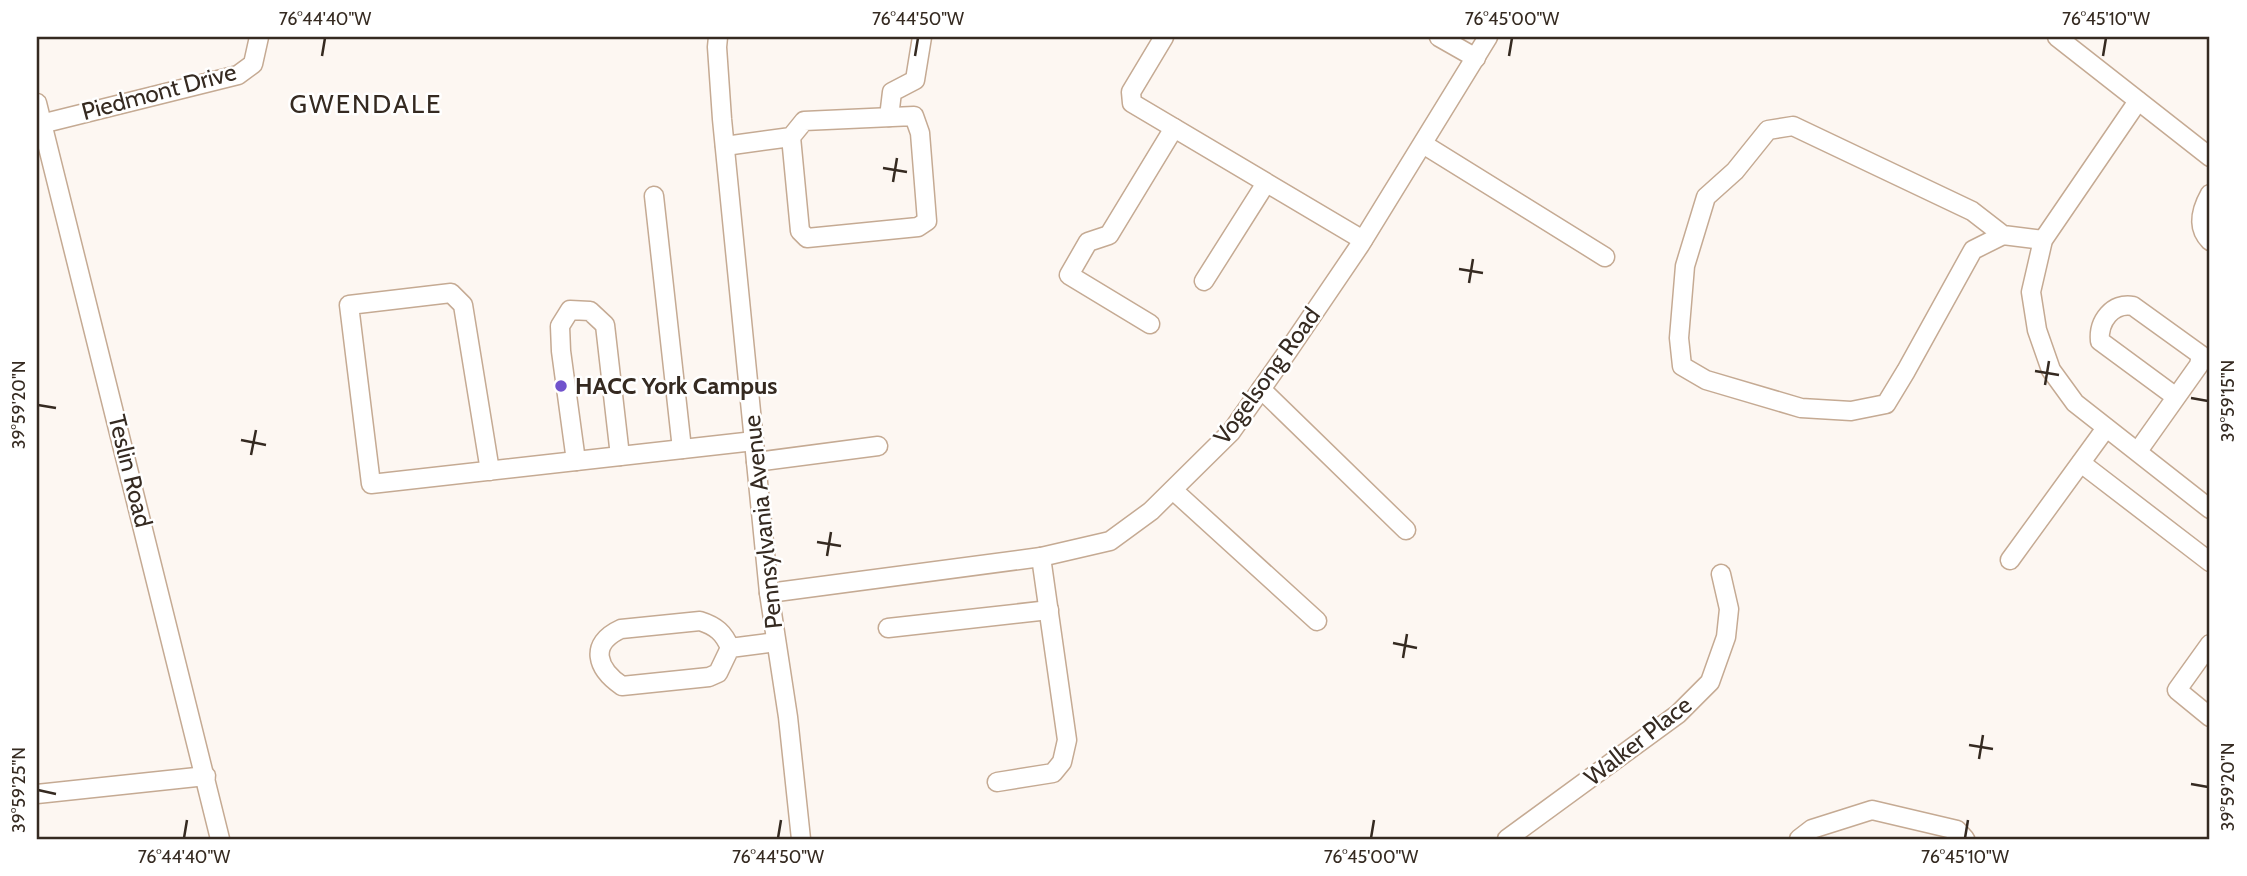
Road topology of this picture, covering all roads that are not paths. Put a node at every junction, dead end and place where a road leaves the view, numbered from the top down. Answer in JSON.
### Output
{"nodes":[{"id":1,"x":259,"y":37,"type":"edge"},
{"id":2,"x":718,"y":37,"type":"edge"},
{"id":3,"x":922,"y":37,"type":"edge"},
{"id":4,"x":1164,"y":37,"type":"edge"},
{"id":5,"x":1439,"y":37,"type":"edge"},
{"id":6,"x":1488,"y":37,"type":"edge"},
{"id":7,"x":2057,"y":37,"type":"edge"},
{"id":8,"x":1476,"y":58,"type":"junction"},
{"id":9,"x":2138,"y":101,"type":"junction"},
{"id":10,"x":37,"y":103,"type":"edge"},
{"id":11,"x":889,"y":117,"type":"junction"},
{"id":12,"x":39,"y":124,"type":"edge"},
{"id":13,"x":1174,"y":128,"type":"junction"},
{"id":14,"x":791,"y":138,"type":"junction"},
{"id":15,"x":1423,"y":144,"type":"junction"},
{"id":16,"x":725,"y":146,"type":"junction"},
{"id":17,"x":2210,"y":157,"type":"edge"},
{"id":18,"x":1266,"y":183,"type":"junction"},
{"id":19,"x":2210,"y":194,"type":"edge"},
{"id":20,"x":654,"y":196,"type":"dead end"},
{"id":21,"x":2003,"y":235,"type":"junction"},
{"id":22,"x":1363,"y":240,"type":"junction"},
{"id":23,"x":2043,"y":240,"type":"junction"},
{"id":24,"x":2210,"y":241,"type":"edge"},
{"id":25,"x":1605,"y":257,"type":"dead end"},
{"id":26,"x":1204,"y":281,"type":"dead end"},
{"id":27,"x":1150,"y":324,"type":"dead end"},
{"id":28,"x":1261,"y":389,"type":"junction"},
{"id":29,"x":2176,"y":397,"type":"junction"},
{"id":30,"x":2106,"y":428,"type":"junction"},
{"id":31,"x":754,"y":441,"type":"junction"},
{"id":32,"x":878,"y":446,"type":"dead end"},
{"id":33,"x":682,"y":449,"type":"junction"},
{"id":34,"x":2138,"y":451,"type":"junction"},
{"id":35,"x":620,"y":456,"type":"junction"},
{"id":36,"x":576,"y":461,"type":"junction"},
{"id":37,"x":757,"y":462,"type":"junction"},
{"id":38,"x":2081,"y":463,"type":"junction"},
{"id":39,"x":490,"y":471,"type":"junction"},
{"id":40,"x":1172,"y":490,"type":"junction"},
{"id":41,"x":2210,"y":509,"type":"edge"},
{"id":42,"x":1406,"y":530,"type":"dead end"},
{"id":43,"x":1041,"y":557,"type":"junction"},
{"id":44,"x":2010,"y":560,"type":"dead end"},
{"id":45,"x":2210,"y":562,"type":"edge"},
{"id":46,"x":1721,"y":574,"type":"dead end"},
{"id":47,"x":769,"y":593,"type":"junction"},
{"id":48,"x":1049,"y":610,"type":"junction"},
{"id":49,"x":1317,"y":621,"type":"dead end"},
{"id":50,"x":888,"y":628,"type":"dead end"},
{"id":51,"x":776,"y":642,"type":"junction"},
{"id":52,"x":2210,"y":644,"type":"edge"},
{"id":53,"x":730,"y":648,"type":"junction"},
{"id":54,"x":2210,"y":717,"type":"edge"},
{"id":55,"x":206,"y":776,"type":"junction"},
{"id":56,"x":997,"y":782,"type":"dead end"},
{"id":57,"x":37,"y":794,"type":"edge"},
{"id":58,"x":220,"y":839,"type":"edge"},
{"id":59,"x":801,"y":839,"type":"edge"},
{"id":60,"x":1507,"y":839,"type":"edge"},
{"id":61,"x":1799,"y":839,"type":"edge"},
{"id":62,"x":1965,"y":839,"type":"edge"}],
"edges":[{"from":1,"to":12,"type":"street","name":"Piedmont Drive"},
{"from":2,"to":16,"type":"street","name":"Pennsylvania Avenue"},
{"from":3,"to":11,"type":"street"},
{"from":4,"to":13,"type":"street"},
{"from":5,"to":8,"type":"street"},
{"from":6,"to":8,"type":"street","name":"Vogelsong Road"},
{"from":7,"to":9,"type":"street"},
{"from":8,"to":15,"type":"street","name":"Vogelsong Road"},
{"from":9,"to":17,"type":"street"},
{"from":9,"to":23,"type":"street"},
{"from":10,"to":12,"type":"street","name":"Teslin Road"},
{"from":11,"to":14,"type":"street"},
{"from":11,"to":14,"type":"street"},
{"from":12,"to":55,"type":"street","name":"Teslin Road"},
{"from":13,"to":18,"type":"street"},
{"from":13,"to":27,"type":"street"},
{"from":14,"to":16,"type":"street"},
{"from":15,"to":22,"type":"street","name":"Vogelsong Road"},
{"from":15,"to":25,"type":"street"},
{"from":16,"to":31,"type":"street","name":"Pennsylvania Avenue"},
{"from":18,"to":22,"type":"street"},
{"from":18,"to":26,"type":"street"},
{"from":19,"to":24,"type":"street"},
{"from":20,"to":33,"type":"street"},
{"from":21,"to":21,"type":"street"},
{"from":21,"to":23,"type":"street"},
{"from":22,"to":28,"type":"street","name":"Vogelsong Road"},
{"from":23,"to":30,"type":"street"},
{"from":28,"to":40,"type":"street","name":"Vogelsong Road"},
{"from":28,"to":42,"type":"street"},
{"from":29,"to":29,"type":"street"},
{"from":29,"to":34,"type":"street"},
{"from":30,"to":34,"type":"street"},
{"from":30,"to":38,"type":"street"},
{"from":31,"to":33,"type":"street"},
{"from":31,"to":37,"type":"street","name":"Pennsylvania Avenue"},
{"from":32,"to":37,"type":"street"},
{"from":33,"to":35,"type":"street"},
{"from":34,"to":41,"type":"street"},
{"from":35,"to":36,"type":"street"},
{"from":35,"to":36,"type":"street"},
{"from":36,"to":39,"type":"street"},
{"from":37,"to":47,"type":"street","name":"Pennsylvania Avenue"},
{"from":38,"to":44,"type":"street"},
{"from":38,"to":45,"type":"street"},
{"from":39,"to":39,"type":"street"},
{"from":40,"to":43,"type":"street","name":"Vogelsong Road"},
{"from":40,"to":49,"type":"street"},
{"from":43,"to":47,"type":"street","name":"Vogelsong Road"},
{"from":43,"to":48,"type":"street"},
{"from":46,"to":60,"type":"street","name":"Walker Place"},
{"from":47,"to":51,"type":"street","name":"Pennsylvania Avenue"},
{"from":48,"to":50,"type":"street"},
{"from":48,"to":56,"type":"street"},
{"from":51,"to":53,"type":"street"},
{"from":51,"to":59,"type":"street","name":"Pennsylvania Avenue"},
{"from":52,"to":54,"type":"street"},
{"from":53,"to":53,"type":"street"},
{"from":55,"to":57,"type":"street"},
{"from":55,"to":58,"type":"street","name":"Teslin Road"},
{"from":61,"to":62,"type":"street"}]}
